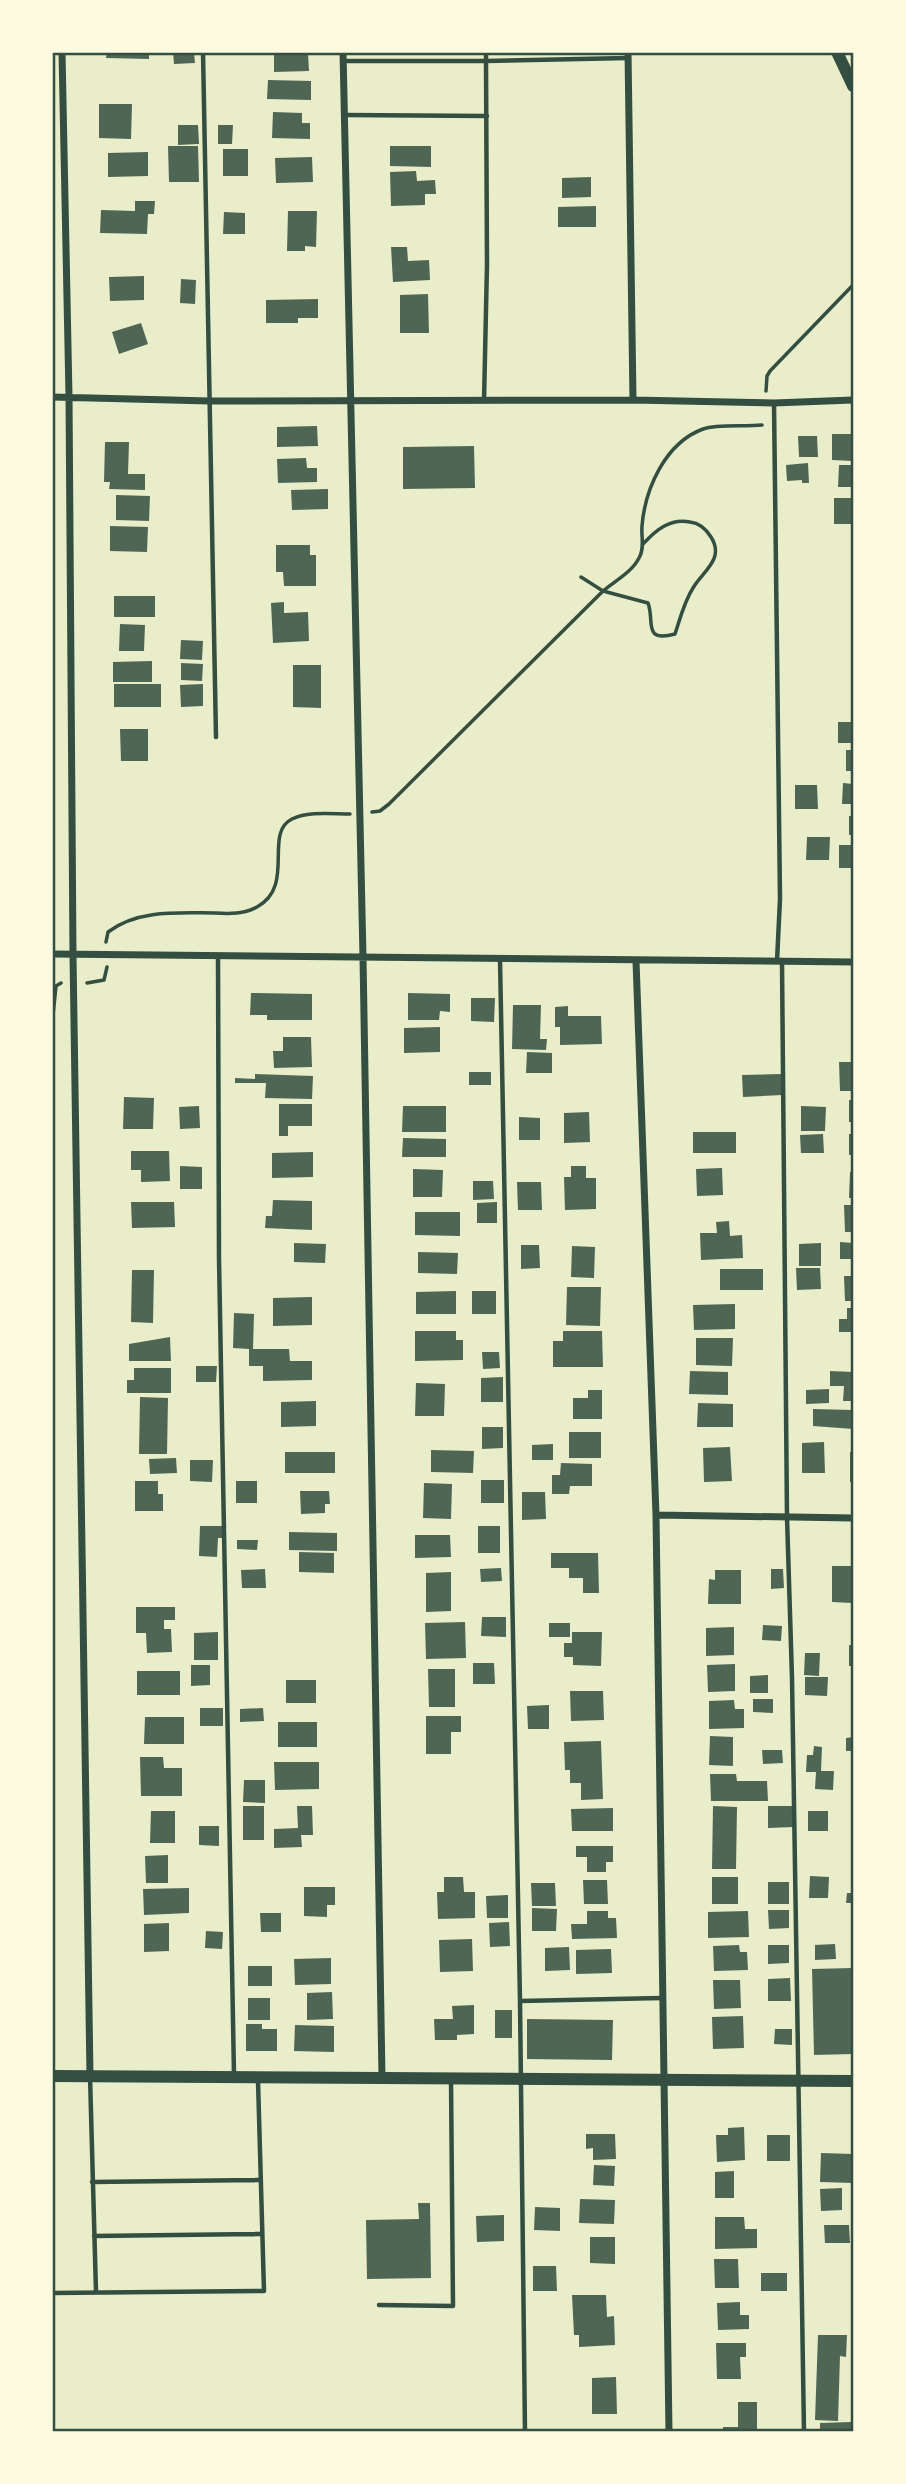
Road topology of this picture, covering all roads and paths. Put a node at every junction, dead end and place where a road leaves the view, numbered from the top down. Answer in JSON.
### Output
{"nodes":[{"id":1,"x":62,"y":52,"type":"edge"},
{"id":2,"x":203,"y":52,"type":"edge"},
{"id":3,"x":486,"y":52,"type":"edge"},
{"id":4,"x":837,"y":52,"type":"edge"},
{"id":5,"x":628,"y":55,"type":"edge"},
{"id":6,"x":343,"y":57,"type":"edge"},
{"id":7,"x":486,"y":61,"type":"junction"},
{"id":8,"x":853,"y":86,"type":"edge"},
{"id":9,"x":345,"y":115,"type":"junction"},
{"id":10,"x":487,"y":116,"type":"junction"},
{"id":11,"x":853,"y":285,"type":"edge"},
{"id":12,"x":69,"y":396,"type":"junction"},
{"id":13,"x":52,"y":397,"type":"edge"},
{"id":14,"x":633,"y":400,"type":"junction"},
{"id":15,"x":853,"y":400,"type":"edge"},
{"id":16,"x":210,"y":401,"type":"junction"},
{"id":17,"x":352,"y":401,"type":"junction"},
{"id":18,"x":484,"y":401,"type":"junction"},
{"id":19,"x":770,"y":402,"type":"junction"},
{"id":20,"x":643,"y":544,"type":"junction"},
{"id":21,"x":581,"y":577,"type":"dead end"},
{"id":22,"x":603,"y":591,"type":"junction"},
{"id":23,"x":216,"y":737,"type":"dead end"},
{"id":24,"x":360,"y":814,"type":"junction"},
{"id":25,"x":52,"y":954,"type":"edge"},
{"id":26,"x":73,"y":955,"type":"junction"},
{"id":27,"x":107,"y":955,"type":"junction"},
{"id":28,"x":218,"y":956,"type":"junction"},
{"id":29,"x":363,"y":957,"type":"junction"},
{"id":30,"x":500,"y":959,"type":"junction"},
{"id":31,"x":636,"y":961,"type":"junction"},
{"id":32,"x":780,"y":962,"type":"junction"},
{"id":33,"x":853,"y":962,"type":"edge"},
{"id":34,"x":74,"y":983,"type":"junction"},
{"id":35,"x":52,"y":1025,"type":"edge"},
{"id":36,"x":656,"y":1515,"type":"junction"},
{"id":37,"x":787,"y":1517,"type":"junction"},
{"id":38,"x":853,"y":1518,"type":"edge"},
{"id":39,"x":662,"y":1998,"type":"junction"},
{"id":40,"x":520,"y":2001,"type":"junction"},
{"id":41,"x":52,"y":2076,"type":"edge"},
{"id":42,"x":90,"y":2076,"type":"junction"},
{"id":43,"x":234,"y":2076,"type":"junction"},
{"id":44,"x":257,"y":2076,"type":"junction"},
{"id":45,"x":382,"y":2077,"type":"junction"},
{"id":46,"x":451,"y":2078,"type":"junction"},
{"id":47,"x":520,"y":2079,"type":"junction"},
{"id":48,"x":799,"y":2080,"type":"junction"},
{"id":49,"x":662,"y":2081,"type":"junction"},
{"id":50,"x":853,"y":2081,"type":"edge"},
{"id":51,"x":261,"y":2180,"type":"junction"},
{"id":52,"x":92,"y":2182,"type":"junction"},
{"id":53,"x":262,"y":2234,"type":"junction"},
{"id":54,"x":94,"y":2236,"type":"junction"},
{"id":55,"x":96,"y":2292,"type":"junction"},
{"id":56,"x":52,"y":2293,"type":"edge"},
{"id":57,"x":379,"y":2305,"type":"dead end"},
{"id":58,"x":525,"y":2431,"type":"edge"},
{"id":59,"x":669,"y":2431,"type":"edge"},
{"id":60,"x":804,"y":2431,"type":"edge"}],
"edges":[{"from":1,"to":12,"type":"street"},
{"from":2,"to":16,"type":"lane"},
{"from":3,"to":7,"type":"lane"},
{"from":4,"to":8,"type":"main road"},
{"from":5,"to":7,"type":"lane"},
{"from":5,"to":14,"type":"street"},
{"from":6,"to":7,"type":"lane"},
{"from":6,"to":9,"type":"street"},
{"from":7,"to":10,"type":"lane"},
{"from":9,"to":10,"type":"lane"},
{"from":9,"to":17,"type":"street"},
{"from":10,"to":18,"type":"lane"},
{"from":11,"to":19,"type":"path"},
{"from":12,"to":13,"type":"street"},
{"from":12,"to":16,"type":"street"},
{"from":12,"to":26,"type":"street"},
{"from":14,"to":18,"type":"street"},
{"from":14,"to":19,"type":"street"},
{"from":15,"to":19,"type":"street"},
{"from":16,"to":17,"type":"street"},
{"from":16,"to":23,"type":"lane"},
{"from":17,"to":18,"type":"street"},
{"from":17,"to":24,"type":"street"},
{"from":19,"to":20,"type":"path"},
{"from":19,"to":32,"type":"lane"},
{"from":20,"to":22,"type":"path"},
{"from":20,"to":22,"type":"path"},
{"from":21,"to":22,"type":"path"},
{"from":22,"to":24,"type":"path"},
{"from":24,"to":27,"type":"path"},
{"from":24,"to":29,"type":"street"},
{"from":25,"to":26,"type":"street"},
{"from":26,"to":27,"type":"street"},
{"from":26,"to":34,"type":"street"},
{"from":27,"to":28,"type":"street"},
{"from":27,"to":34,"type":"path"},
{"from":28,"to":29,"type":"street"},
{"from":28,"to":43,"type":"lane"},
{"from":29,"to":30,"type":"street"},
{"from":29,"to":45,"type":"street"},
{"from":30,"to":31,"type":"street"},
{"from":30,"to":40,"type":"lane"},
{"from":31,"to":32,"type":"street"},
{"from":31,"to":36,"type":"street"},
{"from":32,"to":33,"type":"street"},
{"from":32,"to":37,"type":"lane"},
{"from":34,"to":35,"type":"path"},
{"from":34,"to":42,"type":"street"},
{"from":36,"to":37,"type":"street"},
{"from":36,"to":39,"type":"street"},
{"from":37,"to":38,"type":"street"},
{"from":37,"to":48,"type":"lane"},
{"from":39,"to":40,"type":"lane"},
{"from":39,"to":49,"type":"street"},
{"from":40,"to":47,"type":"lane"},
{"from":41,"to":42,"type":"main road"},
{"from":42,"to":43,"type":"main road"},
{"from":42,"to":52,"type":"lane"},
{"from":43,"to":44,"type":"main road"},
{"from":44,"to":45,"type":"main road"},
{"from":44,"to":51,"type":"lane"},
{"from":45,"to":46,"type":"main road"},
{"from":46,"to":47,"type":"main road"},
{"from":46,"to":57,"type":"lane"},
{"from":47,"to":49,"type":"main road"},
{"from":47,"to":58,"type":"lane"},
{"from":48,"to":49,"type":"main road"},
{"from":48,"to":50,"type":"main road"},
{"from":48,"to":60,"type":"lane"},
{"from":49,"to":59,"type":"street"},
{"from":51,"to":52,"type":"lane"},
{"from":51,"to":53,"type":"lane"},
{"from":52,"to":54,"type":"lane"},
{"from":53,"to":54,"type":"lane"},
{"from":53,"to":55,"type":"lane"},
{"from":54,"to":55,"type":"lane"},
{"from":55,"to":56,"type":"lane"}]}
